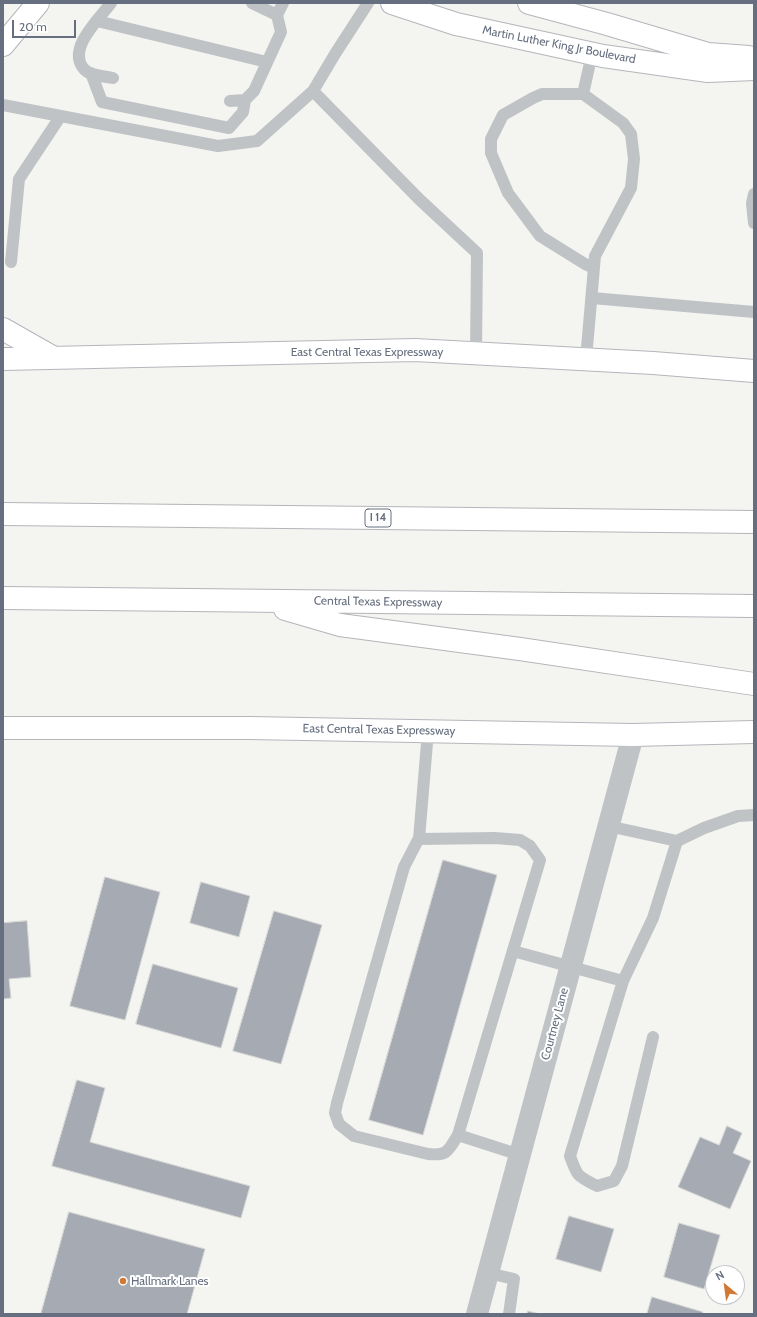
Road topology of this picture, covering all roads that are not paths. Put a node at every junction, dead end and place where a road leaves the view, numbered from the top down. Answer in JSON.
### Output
{"nodes":[{"id":1,"x":38,"y":3,"type":"edge"},
{"id":2,"x":111,"y":3,"type":"edge"},
{"id":3,"x":252,"y":3,"type":"edge"},
{"id":4,"x":283,"y":3,"type":"edge"},
{"id":5,"x":368,"y":3,"type":"edge"},
{"id":6,"x":392,"y":3,"type":"edge"},
{"id":7,"x":530,"y":3,"type":"edge"},
{"id":8,"x":277,"y":14,"type":"junction"},
{"id":9,"x":97,"y":21,"type":"junction"},
{"id":10,"x":6,"y":35,"type":"edge"},
{"id":11,"x":592,"y":54,"type":"junction"},
{"id":12,"x":754,"y":58,"type":"edge"},
{"id":13,"x":267,"y":62,"type":"junction"},
{"id":14,"x":754,"y":69,"type":"edge"},
{"id":15,"x":91,"y":73,"type":"junction"},
{"id":16,"x":113,"y":78,"type":"dead end"},
{"id":17,"x":313,"y":91,"type":"junction"},
{"id":18,"x":583,"y":94,"type":"junction"},
{"id":19,"x":245,"y":100,"type":"junction"},
{"id":20,"x":230,"y":101,"type":"dead end"},
{"id":21,"x":3,"y":105,"type":"edge"},
{"id":22,"x":60,"y":117,"type":"junction"},
{"id":23,"x":754,"y":194,"type":"edge"},
{"id":24,"x":754,"y":222,"type":"edge"},
{"id":25,"x":11,"y":262,"type":"dead end"},
{"id":26,"x":594,"y":268,"type":"junction"},
{"id":27,"x":592,"y":298,"type":"junction"},
{"id":28,"x":754,"y":312,"type":"edge"},
{"id":29,"x":3,"y":329,"type":"edge"},
{"id":30,"x":476,"y":353,"type":"junction"},
{"id":31,"x":55,"y":358,"type":"junction"},
{"id":32,"x":3,"y":359,"type":"edge"},
{"id":33,"x":586,"y":359,"type":"junction"},
{"id":34,"x":754,"y":371,"type":"edge"},
{"id":35,"x":3,"y":514,"type":"edge"},
{"id":36,"x":754,"y":522,"type":"edge"},
{"id":37,"x":3,"y":598,"type":"edge"},
{"id":38,"x":256,"y":601,"type":"junction"},
{"id":39,"x":754,"y":606,"type":"edge"},
{"id":40,"x":754,"y":684,"type":"edge"},
{"id":41,"x":3,"y":728,"type":"edge"},
{"id":42,"x":428,"y":731,"type":"junction"},
{"id":43,"x":754,"y":732,"type":"edge"},
{"id":44,"x":633,"y":735,"type":"junction"},
{"id":45,"x":754,"y":815,"type":"edge"},
{"id":46,"x":608,"y":826,"type":"junction"},
{"id":47,"x":419,"y":838,"type":"junction"},
{"id":48,"x":677,"y":841,"type":"junction"},
{"id":49,"x":513,"y":951,"type":"junction"},
{"id":50,"x":570,"y":968,"type":"junction"},
{"id":51,"x":623,"y":981,"type":"junction"},
{"id":52,"x":653,"y":1037,"type":"dead end"},
{"id":53,"x":458,"y":1135,"type":"junction"},
{"id":54,"x":520,"y":1155,"type":"junction"},
{"id":55,"x":488,"y":1273,"type":"junction"},
{"id":56,"x":477,"y":1314,"type":"edge"},
{"id":57,"x":509,"y":1314,"type":"edge"}],
"edges":[{"from":1,"to":10,"type":"main road"},
{"from":2,"to":9,"type":"lane"},
{"from":3,"to":8,"type":"lane"},
{"from":4,"to":8,"type":"lane"},
{"from":5,"to":17,"type":"lane"},
{"from":6,"to":11,"type":"main road","name":"Martin Luther King Jr Boulevard"},
{"from":7,"to":12,"type":"main road"},
{"from":8,"to":13,"type":"lane"},
{"from":9,"to":13,"type":"lane"},
{"from":9,"to":15,"type":"lane"},
{"from":11,"to":14,"type":"main road","name":"Martin Luther King Jr Boulevard"},
{"from":11,"to":18,"type":"lane"},
{"from":13,"to":19,"type":"lane"},
{"from":15,"to":16,"type":"lane"},
{"from":15,"to":19,"type":"lane"},
{"from":17,"to":22,"type":"lane"},
{"from":17,"to":30,"type":"lane"},
{"from":18,"to":26,"type":"lane"},
{"from":18,"to":26,"type":"lane"},
{"from":19,"to":20,"type":"lane"},
{"from":21,"to":22,"type":"lane"},
{"from":22,"to":25,"type":"lane"},
{"from":23,"to":24,"type":"lane"},
{"from":26,"to":27,"type":"lane"},
{"from":27,"to":28,"type":"lane"},
{"from":27,"to":33,"type":"lane"},
{"from":29,"to":31,"type":"main road"},
{"from":30,"to":31,"type":"main road","name":"East Central Texas Expressway"},
{"from":30,"to":33,"type":"main road","name":"East Central Texas Expressway"},
{"from":31,"to":32,"type":"main road","name":"East Central Texas Expressway"},
{"from":33,"to":34,"type":"main road","name":"East Central Texas Expressway"},
{"from":35,"to":36,"type":"main road","number":"I 14"},
{"from":37,"to":38,"type":"main road","name":"Central Texas Expressway"},
{"from":38,"to":39,"type":"main road","name":"Central Texas Expressway"},
{"from":38,"to":40,"type":"main road"},
{"from":41,"to":42,"type":"main road","name":"East Central Texas Expressway"},
{"from":42,"to":44,"type":"main road","name":"East Central Texas Expressway"},
{"from":42,"to":47,"type":"lane"},
{"from":43,"to":44,"type":"main road","name":"East Central Texas Expressway"},
{"from":44,"to":46,"type":"street","name":"Courtney Lane"},
{"from":45,"to":48,"type":"lane"},
{"from":46,"to":48,"type":"lane"},
{"from":46,"to":50,"type":"street","name":"Courtney Lane"},
{"from":47,"to":49,"type":"lane"},
{"from":47,"to":53,"type":"lane"},
{"from":48,"to":51,"type":"lane"},
{"from":49,"to":50,"type":"lane"},
{"from":49,"to":53,"type":"lane"},
{"from":50,"to":51,"type":"lane"},
{"from":50,"to":54,"type":"street","name":"Courtney Lane"},
{"from":51,"to":52,"type":"lane"},
{"from":53,"to":54,"type":"lane"},
{"from":54,"to":55,"type":"street","name":"Courtney Lane"},
{"from":55,"to":56,"type":"street","name":"Courtney Lane"},
{"from":55,"to":57,"type":"lane"}]}
